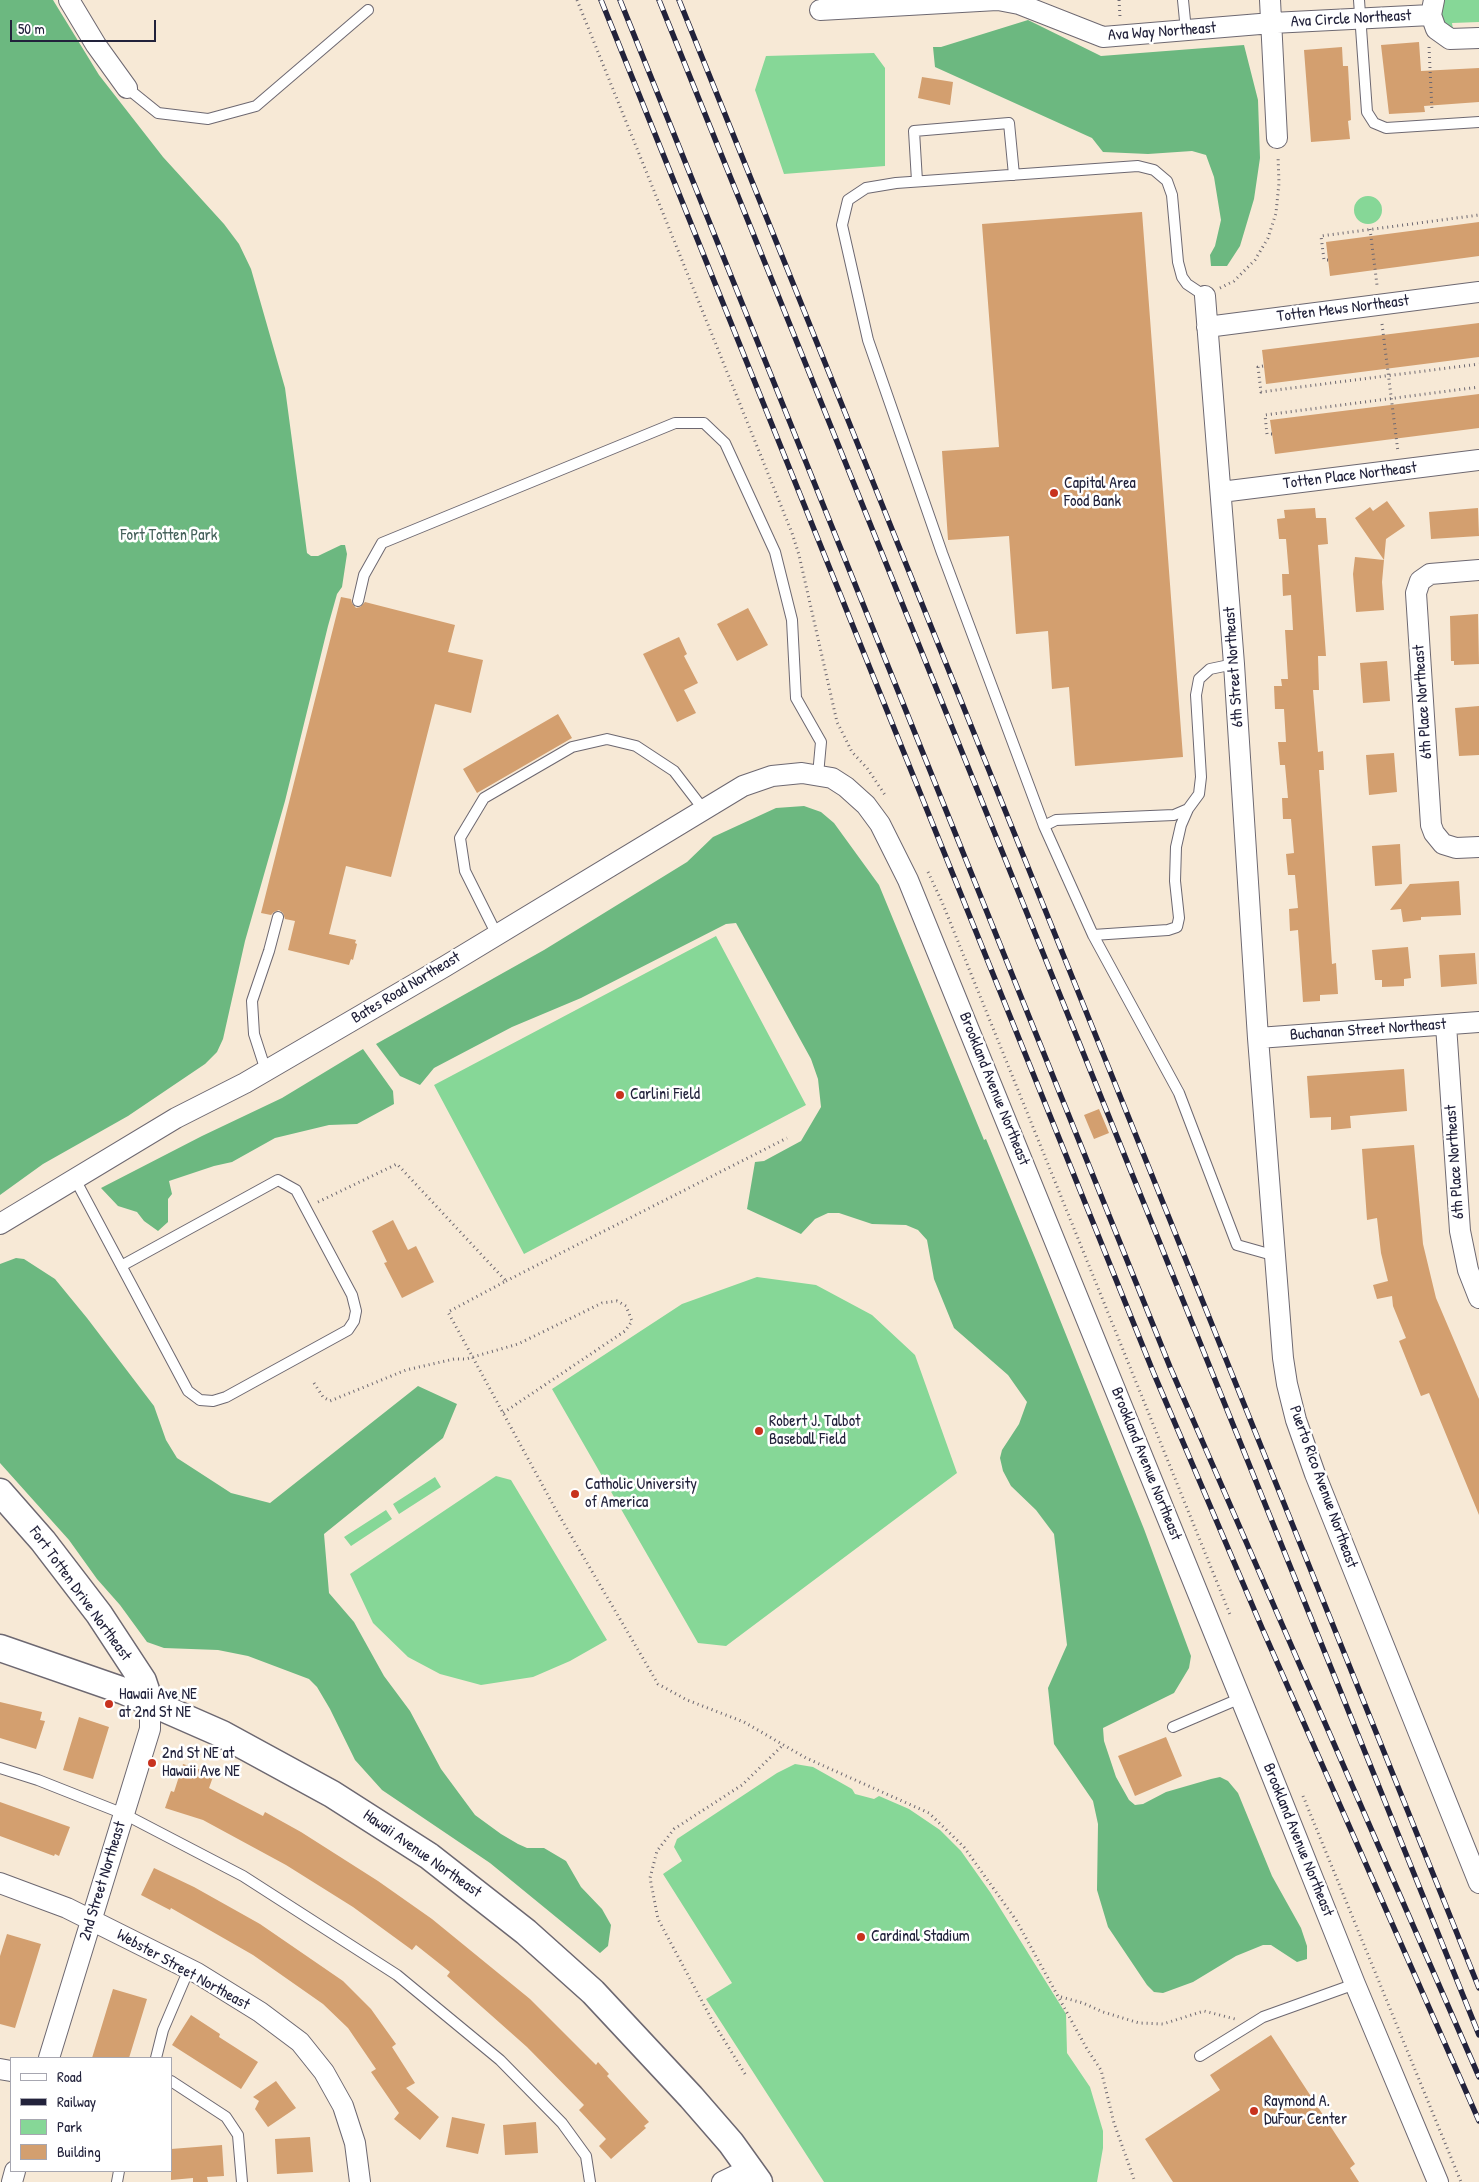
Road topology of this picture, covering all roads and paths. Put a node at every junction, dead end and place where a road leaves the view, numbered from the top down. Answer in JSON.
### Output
{"nodes":[{"id":1,"x":69,"y":0,"type":"edge"},
{"id":2,"x":997,"y":0,"type":"edge"},
{"id":3,"x":1119,"y":0,"type":"edge"},
{"id":4,"x":1183,"y":0,"type":"edge"},
{"id":5,"x":1270,"y":0,"type":"edge"},
{"id":6,"x":850,"y":4,"type":"edge"},
{"id":7,"x":1432,"y":7,"type":"edge"},
{"id":8,"x":1359,"y":9,"type":"edge"},
{"id":9,"x":368,"y":10,"type":"dead end"},
{"id":10,"x":820,"y":10,"type":"dead end"},
{"id":11,"x":1120,"y":18,"type":"dead end"},
{"id":12,"x":1272,"y":23,"type":"junction"},
{"id":13,"x":1186,"y":31,"type":"junction"},
{"id":14,"x":1479,"y":38,"type":"edge"},
{"id":15,"x":1429,"y":42,"type":"dead end"},
{"id":16,"x":127,"y":88,"type":"joint"},
{"id":17,"x":1479,"y":122,"type":"edge"},
{"id":18,"x":1433,"y":125,"type":"junction"},
{"id":19,"x":1277,"y":138,"type":"joint"},
{"id":20,"x":1014,"y":175,"type":"junction"},
{"id":21,"x":917,"y":182,"type":"junction"},
{"id":22,"x":1479,"y":216,"type":"edge"},
{"id":23,"x":1370,"y":229,"type":"junction"},
{"id":24,"x":1328,"y":260,"type":"dead end"},
{"id":25,"x":1479,"y":292,"type":"edge"},
{"id":26,"x":1205,"y":296,"type":"junction"},
{"id":27,"x":1379,"y":304,"type":"junction"},
{"id":28,"x":1207,"y":327,"type":"junction"},
{"id":29,"x":1479,"y":364,"type":"edge"},
{"id":30,"x":1263,"y":366,"type":"dead end"},
{"id":31,"x":1388,"y":375,"type":"junction"},
{"id":32,"x":1479,"y":387,"type":"edge"},
{"id":33,"x":1391,"y":398,"type":"junction"},
{"id":34,"x":1272,"y":434,"type":"dead end"},
{"id":35,"x":1479,"y":460,"type":"edge"},
{"id":36,"x":1400,"y":470,"type":"junction"},
{"id":37,"x":1221,"y":492,"type":"junction"},
{"id":38,"x":1479,"y":570,"type":"edge"},
{"id":39,"x":358,"y":601,"type":"dead end"},
{"id":40,"x":1234,"y":664,"type":"junction"},
{"id":41,"x":818,"y":775,"type":"junction"},
{"id":42,"x":1188,"y":809,"type":"junction"},
{"id":43,"x":704,"y":810,"type":"junction"},
{"id":44,"x":1044,"y":826,"type":"junction"},
{"id":45,"x":1479,"y":847,"type":"edge"},
{"id":46,"x":278,"y":917,"type":"dead end"},
{"id":47,"x":497,"y":934,"type":"junction"},
{"id":48,"x":1093,"y":935,"type":"junction"},
{"id":49,"x":1479,"y":1022,"type":"edge"},
{"id":50,"x":1446,"y":1025,"type":"junction"},
{"id":51,"x":1258,"y":1038,"type":"junction"},
{"id":52,"x":266,"y":1071,"type":"junction"},
{"id":53,"x":786,"y":1138,"type":"dead end"},
{"id":54,"x":75,"y":1179,"type":"junction"},
{"id":55,"x":306,"y":1208,"type":"junction"},
{"id":56,"x":0,"y":1224,"type":"edge"},
{"id":57,"x":1276,"y":1256,"type":"junction"},
{"id":58,"x":123,"y":1265,"type":"junction"},
{"id":59,"x":506,"y":1281,"type":"junction"},
{"id":60,"x":1479,"y":1298,"type":"edge"},
{"id":61,"x":472,"y":1357,"type":"junction"},
{"id":62,"x":314,"y":1383,"type":"dead end"},
{"id":63,"x":503,"y":1413,"type":"junction"},
{"id":64,"x":0,"y":1492,"type":"edge"},
{"id":65,"x":0,"y":1648,"type":"edge"},
{"id":66,"x":1241,"y":1698,"type":"junction"},
{"id":67,"x":150,"y":1702,"type":"junction"},
{"id":68,"x":1173,"y":1727,"type":"dead end"},
{"id":69,"x":784,"y":1744,"type":"junction"},
{"id":70,"x":0,"y":1768,"type":"edge"},
{"id":71,"x":124,"y":1814,"type":"junction"},
{"id":72,"x":0,"y":1883,"type":"edge"},
{"id":73,"x":1479,"y":1883,"type":"edge"},
{"id":74,"x":91,"y":1920,"type":"junction"},
{"id":75,"x":189,"y":1969,"type":"junction"},
{"id":76,"x":1355,"y":1984,"type":"junction"},
{"id":77,"x":1060,"y":1997,"type":"junction"},
{"id":78,"x":1251,"y":2024,"type":"junction"},
{"id":79,"x":1200,"y":2056,"type":"dead end"},
{"id":80,"x":49,"y":2057,"type":"edge"},
{"id":81,"x":156,"y":2057,"type":"edge"},
{"id":82,"x":745,"y":2074,"type":"dead end"},
{"id":83,"x":172,"y":2082,"type":"edge"},
{"id":84,"x":754,"y":2175,"type":"edge"},
{"id":85,"x":242,"y":2182,"type":"edge"},
{"id":86,"x":360,"y":2182,"type":"edge"},
{"id":87,"x":590,"y":2182,"type":"edge"},
{"id":88,"x":722,"y":2182,"type":"edge"},
{"id":89,"x":1135,"y":2182,"type":"edge"},
{"id":90,"x":1438,"y":2182,"type":"edge"}],
"edges":[{"from":1,"to":16,"type":"street"},
{"from":2,"to":6,"type":"street","name":"Ava Way Northeast"},
{"from":2,"to":13,"type":"street","name":"Ava Way Northeast"},
{"from":3,"to":11,"type":"path"},
{"from":4,"to":13,"type":"lane"},
{"from":5,"to":12,"type":"street"},
{"from":6,"to":10,"type":"street","name":"Ava Way Northeast"},
{"from":7,"to":8,"type":"street","name":"Ava Circle Northeast"},
{"from":7,"to":14,"type":"street","name":"Ava Circle Northeast"},
{"from":8,"to":12,"type":"street","name":"Ava Circle Northeast"},
{"from":8,"to":18,"type":"lane"},
{"from":9,"to":16,"type":"lane"},
{"from":12,"to":13,"type":"street","name":"Ava Way Northeast"},
{"from":12,"to":19,"type":"street"},
{"from":15,"to":18,"type":"path"},
{"from":17,"to":18,"type":"lane"},
{"from":19,"to":26,"type":"path"},
{"from":20,"to":21,"type":"lane"},
{"from":20,"to":21,"type":"lane"},
{"from":20,"to":26,"type":"lane"},
{"from":21,"to":44,"type":"lane"},
{"from":22,"to":23,"type":"path"},
{"from":23,"to":24,"type":"path"},
{"from":23,"to":27,"type":"path"},
{"from":25,"to":27,"type":"street","name":"Totten Mews Northeast"},
{"from":26,"to":28,"type":"street","name":"6th Street Northeast"},
{"from":27,"to":28,"type":"street","name":"Totten Mews Northeast"},
{"from":27,"to":31,"type":"path"},
{"from":28,"to":37,"type":"street","name":"6th Street Northeast"},
{"from":29,"to":31,"type":"path"},
{"from":30,"to":31,"type":"path"},
{"from":31,"to":33,"type":"path"},
{"from":32,"to":33,"type":"path"},
{"from":33,"to":34,"type":"path"},
{"from":33,"to":36,"type":"path"},
{"from":35,"to":36,"type":"street","name":"Totten Place Northeast"},
{"from":36,"to":37,"type":"street","name":"Totten Place Northeast"},
{"from":37,"to":40,"type":"street","name":"6th Street Northeast"},
{"from":38,"to":45,"type":"street","name":"6th Place Northeast"},
{"from":39,"to":41,"type":"lane"},
{"from":40,"to":42,"type":"lane"},
{"from":40,"to":51,"type":"street","name":"6th Street Northeast"},
{"from":41,"to":43,"type":"street","name":"Bates Road Northeast"},
{"from":41,"to":66,"type":"street","name":"Brookland Avenue Northeast"},
{"from":42,"to":44,"type":"lane"},
{"from":42,"to":48,"type":"lane"},
{"from":43,"to":47,"type":"street","name":"Bates Road Northeast"},
{"from":43,"to":47,"type":"lane"},
{"from":44,"to":48,"type":"lane"},
{"from":46,"to":52,"type":"lane"},
{"from":47,"to":52,"type":"street","name":"Bates Road Northeast"},
{"from":48,"to":57,"type":"lane"},
{"from":49,"to":50,"type":"street","name":"Buchanan Street Northeast"},
{"from":50,"to":51,"type":"street","name":"Buchanan Street Northeast"},
{"from":50,"to":60,"type":"street","name":"6th Place Northeast"},
{"from":51,"to":57,"type":"street","name":"Puerto Rico Avenue Northeast"},
{"from":52,"to":54,"type":"street","name":"Bates Road Northeast"},
{"from":53,"to":59,"type":"path"},
{"from":54,"to":56,"type":"street","name":"Bates Road Northeast"},
{"from":54,"to":58,"type":"lane"},
{"from":55,"to":58,"type":"lane"},
{"from":55,"to":58,"type":"lane"},
{"from":55,"to":59,"type":"path"},
{"from":57,"to":73,"type":"street","name":"Puerto Rico Avenue Northeast"},
{"from":59,"to":61,"type":"path"},
{"from":61,"to":62,"type":"path"},
{"from":61,"to":63,"type":"path"},
{"from":61,"to":63,"type":"path"},
{"from":63,"to":69,"type":"path"},
{"from":64,"to":67,"type":"street","name":"Fort Totten Drive Northeast"},
{"from":65,"to":67,"type":"street","name":"Hawaii Avenue Northeast"},
{"from":66,"to":68,"type":"lane"},
{"from":66,"to":76,"type":"street","name":"Brookland Avenue Northeast"},
{"from":67,"to":71,"type":"street","name":"2nd Street Northeast"},
{"from":67,"to":84,"type":"street","name":"Hawaii Avenue Northeast"},
{"from":69,"to":77,"type":"path"},
{"from":69,"to":82,"type":"path"},
{"from":70,"to":71,"type":"lane"},
{"from":71,"to":74,"type":"street","name":"2nd Street Northeast"},
{"from":71,"to":87,"type":"lane"},
{"from":72,"to":74,"type":"street","name":"Webster Street Northeast"},
{"from":74,"to":75,"type":"street","name":"Webster Street Northeast"},
{"from":74,"to":80,"type":"street","name":"2nd Street Northeast"},
{"from":75,"to":81,"type":"lane"},
{"from":75,"to":86,"type":"street","name":"Webster Street Northeast"},
{"from":76,"to":78,"type":"lane"},
{"from":76,"to":90,"type":"street","name":"Brookland Avenue Northeast"},
{"from":77,"to":78,"type":"path"},
{"from":77,"to":89,"type":"path"},
{"from":78,"to":79,"type":"lane"},
{"from":83,"to":85,"type":"lane"},
{"from":84,"to":88,"type":"street"}]}
